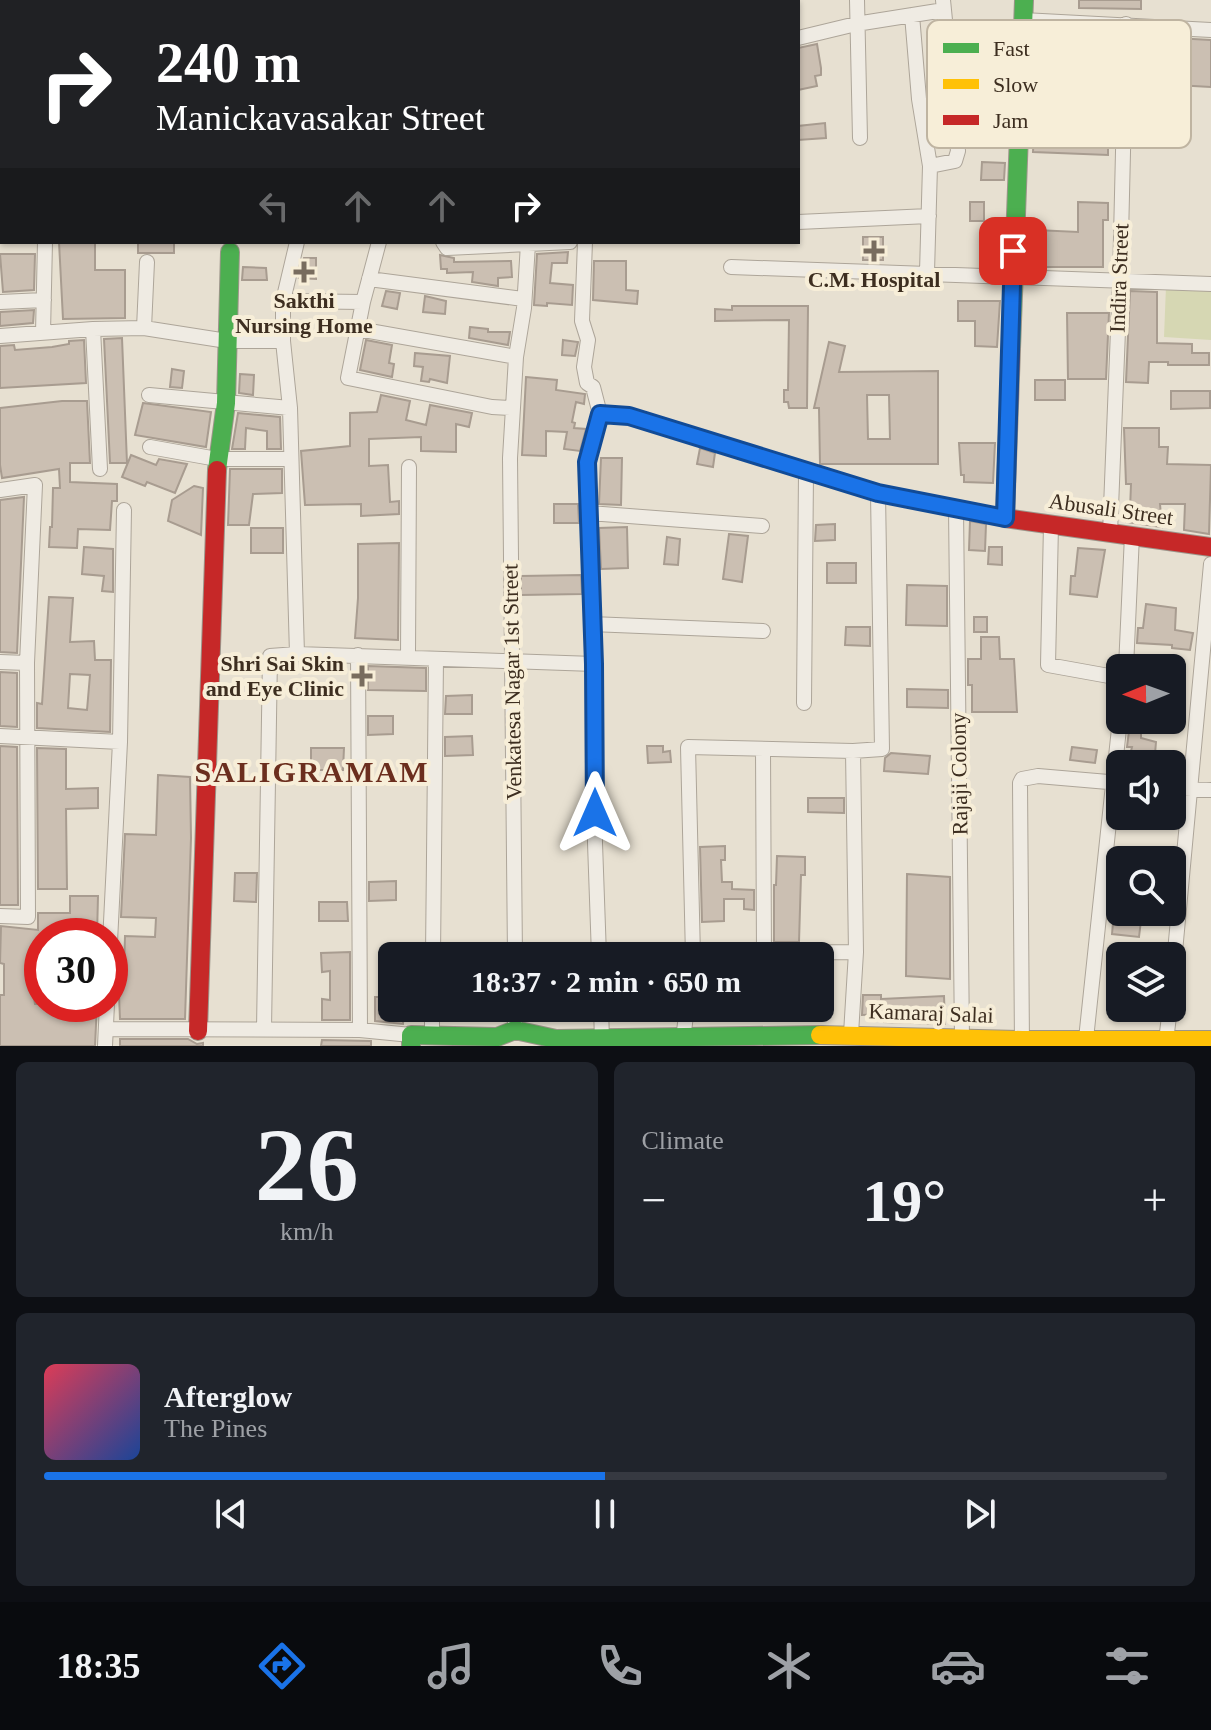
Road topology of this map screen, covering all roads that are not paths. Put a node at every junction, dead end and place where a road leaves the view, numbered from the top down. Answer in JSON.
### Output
{"nodes":[{"id":1,"x":857,"y":0,"type":"edge"},
{"id":2,"x":1024,"y":0,"type":"edge"},
{"id":3,"x":944,"y":5,"type":"edge"},
{"id":4,"x":912,"y":15,"type":"junction"},
{"id":5,"x":1023,"y":20,"type":"edge"},
{"id":6,"x":856,"y":24,"type":"junction"},
{"id":7,"x":1191,"y":29,"type":"edge"},
{"id":8,"x":1211,"y":30,"type":"edge"},
{"id":9,"x":800,"y":38,"type":"edge"},
{"id":10,"x":860,"y":138,"type":"dead end"},
{"id":11,"x":927,"y":148,"type":"edge"},
{"id":12,"x":927,"y":148,"type":"edge"},
{"id":13,"x":958,"y":148,"type":"edge"},
{"id":14,"x":1018,"y":148,"type":"edge"},
{"id":15,"x":1123,"y":148,"type":"edge"},
{"id":16,"x":930,"y":166,"type":"junction"},
{"id":17,"x":929,"y":216,"type":"junction"},
{"id":18,"x":800,"y":222,"type":"edge"},
{"id":19,"x":45,"y":244,"type":"edge"},
{"id":20,"x":297,"y":244,"type":"edge"},
{"id":21,"x":378,"y":244,"type":"edge"},
{"id":22,"x":444,"y":244,"type":"edge"},
{"id":23,"x":528,"y":244,"type":"joint"},
{"id":24,"x":585,"y":244,"type":"edge"},
{"id":25,"x":230,"y":252,"type":"dead end"},
{"id":26,"x":147,"y":262,"type":"dead end"},
{"id":27,"x":731,"y":267,"type":"dead end"},
{"id":28,"x":927,"y":272,"type":"junction"},
{"id":29,"x":1012,"y":278,"type":"junction"},
{"id":30,"x":369,"y":279,"type":"junction"},
{"id":31,"x":1120,"y":280,"type":"junction"},
{"id":32,"x":1211,"y":284,"type":"edge"},
{"id":33,"x":523,"y":299,"type":"junction"},
{"id":34,"x":44,"y":300,"type":"junction"},
{"id":35,"x":283,"y":301,"type":"junction"},
{"id":36,"x":0,"y":302,"type":"edge"},
{"id":37,"x":363,"y":302,"type":"junction"},
{"id":38,"x":144,"y":328,"type":"junction"},
{"id":39,"x":93,"y":329,"type":"junction"},
{"id":40,"x":358,"y":329,"type":"junction"},
{"id":41,"x":43,"y":333,"type":"junction"},
{"id":42,"x":0,"y":336,"type":"edge"},
{"id":43,"x":227,"y":341,"type":"junction"},
{"id":44,"x":283,"y":341,"type":"junction"},
{"id":45,"x":516,"y":357,"type":"junction"},
{"id":46,"x":149,"y":395,"type":"dead end"},
{"id":47,"x":226,"y":403,"type":"junction"},
{"id":48,"x":290,"y":408,"type":"junction"},
{"id":49,"x":512,"y":408,"type":"junction"},
{"id":50,"x":600,"y":414,"type":"junction"},
{"id":51,"x":150,"y":447,"type":"dead end"},
{"id":52,"x":217,"y":459,"type":"junction"},
{"id":53,"x":291,"y":459,"type":"junction"},
{"id":54,"x":409,"y":467,"type":"dead end"},
{"id":55,"x":100,"y":469,"type":"dead end"},
{"id":56,"x":806,"y":473,"type":"junction"},
{"id":57,"x":0,"y":490,"type":"edge"},
{"id":58,"x":878,"y":493,"type":"junction"},
{"id":59,"x":956,"y":509,"type":"junction"},
{"id":60,"x":124,"y":510,"type":"dead end"},
{"id":61,"x":589,"y":513,"type":"junction"},
{"id":62,"x":1005,"y":518,"type":"junction"},
{"id":63,"x":1051,"y":525,"type":"junction"},
{"id":64,"x":762,"y":526,"type":"dead end"},
{"id":65,"x":1110,"y":533,"type":"junction"},
{"id":66,"x":1132,"y":535,"type":"junction"},
{"id":67,"x":1211,"y":547,"type":"edge"},
{"id":68,"x":1211,"y":564,"type":"edge"},
{"id":69,"x":591,"y":624,"type":"junction"},
{"id":70,"x":763,"y":631,"type":"dead end"},
{"id":71,"x":297,"y":654,"type":"junction"},
{"id":72,"x":1127,"y":654,"type":"edge"},
{"id":73,"x":358,"y":655,"type":"junction"},
{"id":74,"x":408,"y":657,"type":"junction"},
{"id":75,"x":436,"y":659,"type":"junction"},
{"id":76,"x":512,"y":661,"type":"junction"},
{"id":77,"x":0,"y":662,"type":"edge"},
{"id":78,"x":27,"y":663,"type":"junction"},
{"id":79,"x":594,"y":664,"type":"junction"},
{"id":80,"x":270,"y":665,"type":"junction"},
{"id":81,"x":210,"y":666,"type":"junction"},
{"id":82,"x":1106,"y":675,"type":"edge"},
{"id":83,"x":804,"y":703,"type":"dead end"},
{"id":84,"x":0,"y":736,"type":"edge"},
{"id":85,"x":27,"y":738,"type":"junction"},
{"id":86,"x":120,"y":742,"type":"junction"},
{"id":87,"x":763,"y":749,"type":"junction"},
{"id":88,"x":853,"y":751,"type":"junction"},
{"id":89,"x":1106,"y":781,"type":"edge"},
{"id":90,"x":1186,"y":789,"type":"edge"},
{"id":91,"x":1191,"y":789,"type":"junction"},
{"id":92,"x":1211,"y":790,"type":"edge"},
{"id":93,"x":1110,"y":830,"type":"edge"},
{"id":94,"x":0,"y":916,"type":"edge"},
{"id":95,"x":111,"y":918,"type":"edge"},
{"id":96,"x":433,"y":942,"type":"edge"},
{"id":97,"x":515,"y":942,"type":"edge"},
{"id":98,"x":599,"y":942,"type":"edge"},
{"id":99,"x":693,"y":942,"type":"edge"},
{"id":100,"x":764,"y":942,"type":"edge"},
{"id":101,"x":1176,"y":942,"type":"edge"},
{"id":102,"x":834,"y":952,"type":"edge"},
{"id":103,"x":856,"y":952,"type":"junction"},
{"id":104,"x":106,"y":1022,"type":"edge"},
{"id":105,"x":432,"y":1022,"type":"edge"},
{"id":106,"x":515,"y":1022,"type":"edge"},
{"id":107,"x":601,"y":1022,"type":"edge"},
{"id":108,"x":685,"y":1022,"type":"edge"},
{"id":109,"x":1168,"y":1022,"type":"edge"},
{"id":110,"x":106,"y":1029,"type":"junction"},
{"id":111,"x":264,"y":1029,"type":"junction"},
{"id":112,"x":360,"y":1030,"type":"junction"},
{"id":113,"x":515,"y":1030,"type":"junction"},
{"id":114,"x":198,"y":1031,"type":"junction"},
{"id":115,"x":851,"y":1034,"type":"junction"},
{"id":116,"x":432,"y":1036,"type":"junction"},
{"id":117,"x":962,"y":1038,"type":"junction"},
{"id":118,"x":683,"y":1039,"type":"junction"},
{"id":119,"x":1086,"y":1039,"type":"junction"},
{"id":120,"x":411,"y":1040,"type":"edge"},
{"id":121,"x":602,"y":1040,"type":"junction"},
{"id":122,"x":1211,"y":1040,"type":"edge"},
{"id":123,"x":1166,"y":1041,"type":"junction"},
{"id":124,"x":718,"y":1042,"type":"edge"},
{"id":125,"x":1022,"y":1043,"type":"edge"},
{"id":126,"x":105,"y":1046,"type":"edge"}],
"edges":[{"from":1,"to":6,"type":"street"},
{"from":2,"to":5,"type":"street"},
{"from":3,"to":4,"type":"street"},
{"from":4,"to":6,"type":"street"},
{"from":4,"to":12,"type":"street"},
{"from":6,"to":9,"type":"street"},
{"from":6,"to":10,"type":"street"},
{"from":7,"to":8,"type":"street"},
{"from":11,"to":16,"type":"street"},
{"from":13,"to":16,"type":"street"},
{"from":14,"to":29,"type":"street"},
{"from":15,"to":31,"type":"street","name":"Indira Street"},
{"from":16,"to":17,"type":"street"},
{"from":17,"to":18,"type":"street"},
{"from":17,"to":28,"type":"street"},
{"from":19,"to":34,"type":"street"},
{"from":20,"to":35,"type":"street"},
{"from":21,"to":30,"type":"street"},
{"from":22,"to":23,"type":"street"},
{"from":23,"to":33,"type":"street","name":"Venkatesa Nagar 1st Street"},
{"from":24,"to":50,"type":"street"},
{"from":25,"to":43,"type":"street"},
{"from":26,"to":38,"type":"street"},
{"from":27,"to":28,"type":"street"},
{"from":28,"to":29,"type":"street"},
{"from":29,"to":31,"type":"street"},
{"from":29,"to":62,"type":"street"},
{"from":30,"to":33,"type":"street"},
{"from":30,"to":37,"type":"street"},
{"from":31,"to":32,"type":"street"},
{"from":31,"to":65,"type":"street","name":"Indira Street"},
{"from":33,"to":45,"type":"street","name":"Venkatesa Nagar 1st Street"},
{"from":34,"to":36,"type":"street"},
{"from":34,"to":41,"type":"street"},
{"from":35,"to":37,"type":"street"},
{"from":35,"to":44,"type":"street"},
{"from":37,"to":40,"type":"street"},
{"from":38,"to":39,"type":"street"},
{"from":38,"to":43,"type":"street"},
{"from":39,"to":41,"type":"street"},
{"from":39,"to":55,"type":"street"},
{"from":40,"to":45,"type":"street"},
{"from":40,"to":49,"type":"street"},
{"from":41,"to":42,"type":"street"},
{"from":43,"to":44,"type":"street"},
{"from":43,"to":47,"type":"street"},
{"from":44,"to":48,"type":"street"},
{"from":45,"to":49,"type":"street","name":"Venkatesa Nagar 1st Street"},
{"from":46,"to":47,"type":"street"},
{"from":47,"to":48,"type":"street"},
{"from":47,"to":52,"type":"street"},
{"from":48,"to":53,"type":"street"},
{"from":49,"to":76,"type":"street","name":"Venkatesa Nagar 1st Street"},
{"from":50,"to":56,"type":"street"},
{"from":50,"to":61,"type":"street"},
{"from":51,"to":52,"type":"street"},
{"from":52,"to":53,"type":"street"},
{"from":52,"to":81,"type":"street"},
{"from":53,"to":71,"type":"street"},
{"from":54,"to":74,"type":"street"},
{"from":56,"to":58,"type":"street"},
{"from":56,"to":83,"type":"street"},
{"from":57,"to":78,"type":"street"},
{"from":58,"to":59,"type":"street"},
{"from":58,"to":88,"type":"street"},
{"from":59,"to":62,"type":"street"},
{"from":59,"to":117,"type":"street","name":"Rajaji Colony"},
{"from":60,"to":86,"type":"street"},
{"from":61,"to":64,"type":"street"},
{"from":61,"to":69,"type":"street"},
{"from":62,"to":63,"type":"street","name":"Abusali Street"},
{"from":63,"to":65,"type":"street","name":"Abusali Street"},
{"from":63,"to":82,"type":"street"},
{"from":65,"to":66,"type":"street","name":"Abusali Street"},
{"from":66,"to":67,"type":"street","name":"Abusali Street"},
{"from":66,"to":72,"type":"street"},
{"from":68,"to":91,"type":"street"},
{"from":69,"to":70,"type":"street"},
{"from":69,"to":79,"type":"street"},
{"from":71,"to":73,"type":"street"},
{"from":71,"to":80,"type":"street"},
{"from":73,"to":74,"type":"street"},
{"from":73,"to":112,"type":"street"},
{"from":74,"to":75,"type":"street"},
{"from":75,"to":76,"type":"street"},
{"from":75,"to":96,"type":"street"},
{"from":76,"to":79,"type":"street"},
{"from":76,"to":97,"type":"street","name":"Venkatesa Nagar 1st Street"},
{"from":77,"to":78,"type":"street"},
{"from":78,"to":85,"type":"street"},
{"from":79,"to":98,"type":"street"},
{"from":80,"to":81,"type":"street"},
{"from":80,"to":111,"type":"street"},
{"from":81,"to":114,"type":"street"},
{"from":84,"to":85,"type":"street"},
{"from":85,"to":86,"type":"street"},
{"from":85,"to":94,"type":"street"},
{"from":86,"to":95,"type":"street"},
{"from":87,"to":88,"type":"street"},
{"from":87,"to":99,"type":"street"},
{"from":87,"to":100,"type":"street"},
{"from":88,"to":103,"type":"street"},
{"from":89,"to":125,"type":"street"},
{"from":90,"to":91,"type":"street"},
{"from":91,"to":92,"type":"street"},
{"from":91,"to":101,"type":"street"},
{"from":93,"to":119,"type":"street"},
{"from":102,"to":103,"type":"street"},
{"from":103,"to":115,"type":"street"},
{"from":104,"to":110,"type":"street"},
{"from":105,"to":116,"type":"street"},
{"from":106,"to":113,"type":"street"},
{"from":107,"to":121,"type":"street"},
{"from":108,"to":118,"type":"street"},
{"from":109,"to":123,"type":"street"},
{"from":110,"to":114,"type":"street"},
{"from":110,"to":126,"type":"street"},
{"from":111,"to":112,"type":"street"},
{"from":111,"to":114,"type":"street"},
{"from":112,"to":120,"type":"street"},
{"from":113,"to":116,"type":"street","name":"Kamaraj Salai"},
{"from":113,"to":121,"type":"street","name":"Kamaraj Salai"},
{"from":115,"to":117,"type":"street","name":"Kamaraj Salai"},
{"from":115,"to":124,"type":"street","name":"Kamaraj Salai"},
{"from":116,"to":120,"type":"street","name":"Kamaraj Salai"},
{"from":117,"to":125,"type":"street","name":"Kamaraj Salai"},
{"from":118,"to":121,"type":"street","name":"Kamaraj Salai"},
{"from":118,"to":124,"type":"street","name":"Kamaraj Salai"},
{"from":119,"to":123,"type":"street","name":"Kamaraj Salai"},
{"from":119,"to":125,"type":"street","name":"Kamaraj Salai"},
{"from":122,"to":123,"type":"street","name":"Kamaraj Salai"}]}
